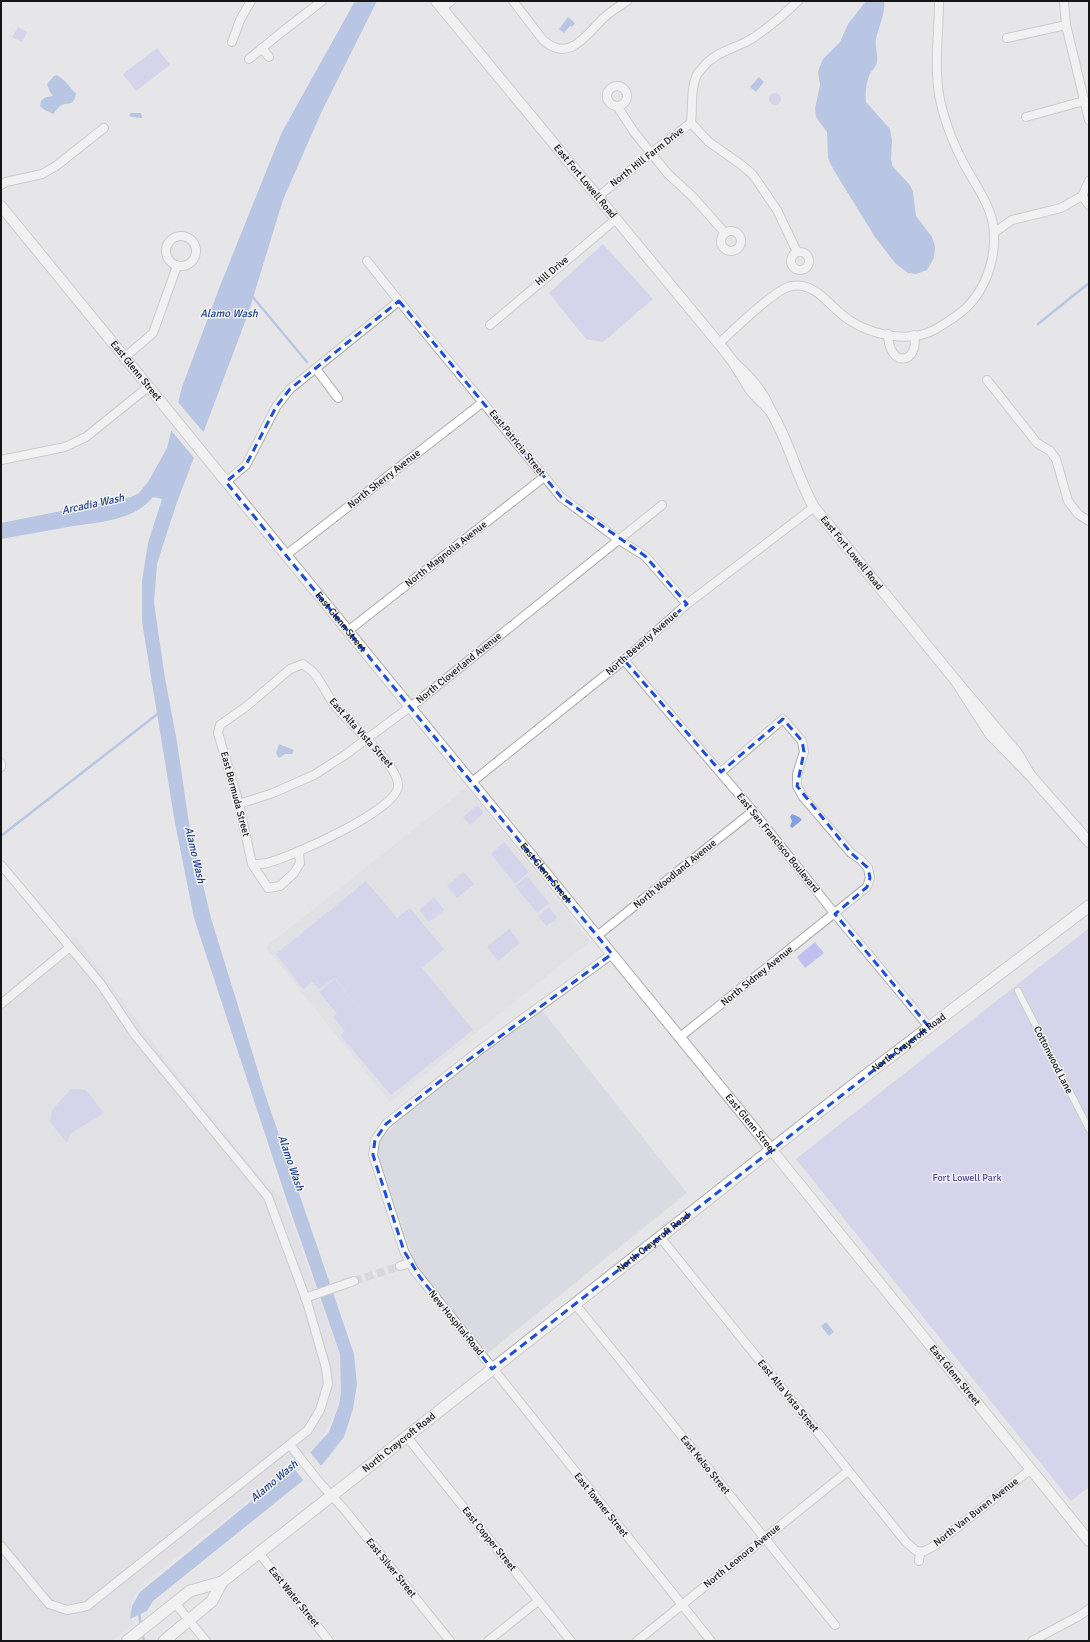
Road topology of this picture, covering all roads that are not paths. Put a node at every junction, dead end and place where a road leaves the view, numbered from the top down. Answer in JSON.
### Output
{"nodes":[{"id":1,"x":251,"y":1,"type":"edge"},
{"id":2,"x":322,"y":1,"type":"edge"},
{"id":3,"x":451,"y":1,"type":"edge"},
{"id":4,"x":513,"y":1,"type":"edge"},
{"id":5,"x":627,"y":1,"type":"edge"},
{"id":6,"x":798,"y":1,"type":"edge"},
{"id":7,"x":939,"y":1,"type":"edge"},
{"id":8,"x":1064,"y":1,"type":"edge"},
{"id":9,"x":439,"y":5,"type":"edge"},
{"id":10,"x":1066,"y":25,"type":"junction"},
{"id":11,"x":1006,"y":38,"type":"dead end"},
{"id":12,"x":232,"y":42,"type":"dead end"},
{"id":13,"x":262,"y":48,"type":"junction"},
{"id":14,"x":269,"y":57,"type":"dead end"},
{"id":15,"x":249,"y":58,"type":"dead end"},
{"id":16,"x":1084,"y":101,"type":"junction"},
{"id":17,"x":617,"y":106,"type":"dead end"},
{"id":18,"x":1026,"y":117,"type":"dead end"},
{"id":19,"x":1089,"y":120,"type":"edge"},
{"id":20,"x":691,"y":122,"type":"junction"},
{"id":21,"x":104,"y":128,"type":"dead end"},
{"id":22,"x":651,"y":153,"type":"junction"},
{"id":23,"x":1089,"y":181,"type":"edge"},
{"id":24,"x":1,"y":185,"type":"edge"},
{"id":25,"x":1082,"y":196,"type":"junction"},
{"id":26,"x":598,"y":197,"type":"junction"},
{"id":27,"x":1089,"y":205,"type":"edge"},
{"id":28,"x":1,"y":206,"type":"edge"},
{"id":29,"x":616,"y":219,"type":"junction"},
{"id":30,"x":995,"y":232,"type":"junction"},
{"id":31,"x":725,"y":233,"type":"dead end"},
{"id":32,"x":797,"y":252,"type":"dead end"},
{"id":33,"x":367,"y":261,"type":"dead end"},
{"id":34,"x":177,"y":266,"type":"dead end"},
{"id":35,"x":399,"y":301,"type":"junction"},
{"id":36,"x":490,"y":325,"type":"dead end"},
{"id":37,"x":888,"y":334,"type":"junction"},
{"id":38,"x":914,"y":335,"type":"junction"},
{"id":39,"x":718,"y":344,"type":"junction"},
{"id":40,"x":124,"y":358,"type":"junction"},
{"id":41,"x":316,"y":369,"type":"junction"},
{"id":42,"x":987,"y":380,"type":"dead end"},
{"id":43,"x":148,"y":387,"type":"junction"},
{"id":44,"x":338,"y":398,"type":"dead end"},
{"id":45,"x":483,"y":402,"type":"junction"},
{"id":46,"x":1,"y":460,"type":"edge"},
{"id":47,"x":544,"y":477,"type":"junction"},
{"id":48,"x":226,"y":482,"type":"junction"},
{"id":49,"x":662,"y":505,"type":"dead end"},
{"id":50,"x":814,"y":507,"type":"junction"},
{"id":51,"x":1089,"y":521,"type":"edge"},
{"id":52,"x":619,"y":540,"type":"junction"},
{"id":53,"x":286,"y":555,"type":"junction"},
{"id":54,"x":687,"y":604,"type":"junction"},
{"id":55,"x":348,"y":631,"type":"junction"},
{"id":56,"x":624,"y":660,"type":"junction"},
{"id":57,"x":303,"y":664,"type":"joint"},
{"id":58,"x":410,"y":707,"type":"junction"},
{"id":59,"x":368,"y":739,"type":"junction"},
{"id":60,"x":1,"y":763,"type":"edge"},
{"id":61,"x":1,"y":767,"type":"edge"},
{"id":62,"x":720,"y":772,"type":"junction"},
{"id":63,"x":472,"y":782,"type":"junction"},
{"id":64,"x":239,"y":804,"type":"junction"},
{"id":65,"x":753,"y":811,"type":"junction"},
{"id":66,"x":1089,"y":842,"type":"edge"},
{"id":67,"x":298,"y":852,"type":"junction"},
{"id":68,"x":252,"y":864,"type":"junction"},
{"id":69,"x":1,"y":865,"type":"edge"},
{"id":70,"x":1087,"y":905,"type":"edge"},
{"id":71,"x":834,"y":914,"type":"junction"},
{"id":72,"x":598,"y":936,"type":"junction"},
{"id":73,"x":70,"y":946,"type":"junction"},
{"id":74,"x":612,"y":954,"type":"junction"},
{"id":75,"x":1018,"y":991,"type":"dead end"},
{"id":76,"x":1,"y":1004,"type":"edge"},
{"id":77,"x":929,"y":1027,"type":"junction"},
{"id":78,"x":680,"y":1037,"type":"junction"},
{"id":79,"x":1089,"y":1129,"type":"edge"},
{"id":80,"x":771,"y":1149,"type":"junction"},
{"id":81,"x":660,"y":1237,"type":"junction"},
{"id":82,"x":410,"y":1263,"type":"junction"},
{"id":83,"x":400,"y":1266,"type":"tunnel mouth"},
{"id":84,"x":354,"y":1281,"type":"tunnel mouth"},
{"id":85,"x":310,"y":1297,"type":"junction"},
{"id":86,"x":575,"y":1304,"type":"junction"},
{"id":87,"x":492,"y":1369,"type":"junction"},
{"id":88,"x":407,"y":1437,"type":"junction"},
{"id":89,"x":290,"y":1445,"type":"junction"},
{"id":90,"x":1031,"y":1469,"type":"junction"},
{"id":91,"x":848,"y":1471,"type":"junction"},
{"id":92,"x":332,"y":1496,"type":"junction"},
{"id":93,"x":764,"y":1538,"type":"junction"},
{"id":94,"x":1089,"y":1541,"type":"edge"},
{"id":95,"x":1,"y":1546,"type":"edge"},
{"id":96,"x":920,"y":1552,"type":"junction"},
{"id":97,"x":259,"y":1553,"type":"junction"},
{"id":98,"x":919,"y":1561,"type":"dead end"},
{"id":99,"x":222,"y":1582,"type":"junction"},
{"id":100,"x":538,"y":1601,"type":"junction"},
{"id":101,"x":175,"y":1603,"type":"junction"},
{"id":102,"x":682,"y":1605,"type":"junction"},
{"id":103,"x":1089,"y":1609,"type":"edge"},
{"id":104,"x":190,"y":1620,"type":"junction"},
{"id":105,"x":835,"y":1625,"type":"dead end"},
{"id":106,"x":130,"y":1638,"type":"edge"},
{"id":107,"x":164,"y":1641,"type":"edge"},
{"id":108,"x":206,"y":1641,"type":"edge"},
{"id":109,"x":329,"y":1641,"type":"edge"},
{"id":110,"x":450,"y":1641,"type":"edge"},
{"id":111,"x":488,"y":1641,"type":"edge"},
{"id":112,"x":571,"y":1641,"type":"edge"},
{"id":113,"x":637,"y":1641,"type":"edge"},
{"id":114,"x":711,"y":1641,"type":"edge"},
{"id":115,"x":1032,"y":1641,"type":"edge"}],
"edges":[{"from":1,"to":12,"type":"street"},
{"from":2,"to":13,"type":"street"},
{"from":3,"to":9,"type":"street"},
{"from":4,"to":5,"type":"street"},
{"from":6,"to":20,"type":"street","name":"North Hill Farm Drive"},
{"from":7,"to":30,"type":"street"},
{"from":8,"to":10,"type":"street"},
{"from":9,"to":26,"type":"street","name":"East Fort Lowell Road"},
{"from":10,"to":11,"type":"street"},
{"from":10,"to":16,"type":"street"},
{"from":13,"to":14,"type":"street"},
{"from":13,"to":15,"type":"street"},
{"from":16,"to":18,"type":"street"},
{"from":16,"to":19,"type":"street"},
{"from":17,"to":22,"type":"street"},
{"from":20,"to":22,"type":"street","name":"North Hill Farm Drive"},
{"from":20,"to":32,"type":"street"},
{"from":21,"to":24,"type":"street"},
{"from":22,"to":26,"type":"street","name":"North Hill Farm Drive"},
{"from":22,"to":31,"type":"street"},
{"from":23,"to":25,"type":"street"},
{"from":25,"to":27,"type":"street"},
{"from":25,"to":30,"type":"street"},
{"from":26,"to":29,"type":"street","name":"East Fort Lowell Road"},
{"from":28,"to":40,"type":"street","name":"East Glenn Street"},
{"from":29,"to":36,"type":"street","name":"Hill Drive"},
{"from":29,"to":39,"type":"street","name":"East Fort Lowell Road"},
{"from":30,"to":38,"type":"street"},
{"from":33,"to":35,"type":"street","name":"East Patricia Street"},
{"from":34,"to":40,"type":"street"},
{"from":35,"to":41,"type":"street"},
{"from":35,"to":45,"type":"street","name":"East Patricia Street"},
{"from":37,"to":38,"type":"street"},
{"from":37,"to":38,"type":"street"},
{"from":37,"to":39,"type":"street"},
{"from":39,"to":50,"type":"street","name":"East Fort Lowell Road"},
{"from":40,"to":43,"type":"street","name":"East Glenn Street"},
{"from":41,"to":44,"type":"street"},
{"from":41,"to":48,"type":"street"},
{"from":42,"to":51,"type":"street"},
{"from":43,"to":46,"type":"street"},
{"from":43,"to":48,"type":"street","name":"East Glenn Street"},
{"from":45,"to":47,"type":"street","name":"East Patricia Street"},
{"from":45,"to":53,"type":"street","name":"North Sherry Avenue"},
{"from":47,"to":52,"type":"street","name":"East Patricia Street"},
{"from":47,"to":55,"type":"street","name":"North Magnolia Avenue"},
{"from":48,"to":53,"type":"street","name":"East Glenn Street"},
{"from":49,"to":52,"type":"street","name":"North Cloverland Avenue"},
{"from":50,"to":54,"type":"street","name":"North Beverly Avenue"},
{"from":50,"to":66,"type":"street","name":"East Fort Lowell Road"},
{"from":52,"to":54,"type":"street","name":"East Patricia Street"},
{"from":52,"to":58,"type":"street","name":"North Cloverland Avenue"},
{"from":53,"to":55,"type":"street","name":"East Glenn Street"},
{"from":54,"to":56,"type":"street","name":"North Beverly Avenue"},
{"from":55,"to":58,"type":"street","name":"East Glenn Street"},
{"from":56,"to":62,"type":"street","name":"East San Francisco Boulevard"},
{"from":56,"to":63,"type":"street","name":"North Beverly Avenue"},
{"from":57,"to":59,"type":"street","name":"East Alta Vista Street"},
{"from":57,"to":64,"type":"street","name":"East Bermuda Street"},
{"from":58,"to":59,"type":"street","name":"North Cloverland Avenue"},
{"from":58,"to":63,"type":"street","name":"East Glenn Street"},
{"from":59,"to":64,"type":"street","name":"North Cloverland Avenue"},
{"from":59,"to":67,"type":"street","name":"East Alta Vista Street"},
{"from":60,"to":61,"type":"street"},
{"from":62,"to":65,"type":"street","name":"East San Francisco Boulevard"},
{"from":62,"to":71,"type":"street","name":"North Sidney Avenue"},
{"from":63,"to":72,"type":"street","name":"East Glenn Street"},
{"from":64,"to":68,"type":"street","name":"East Bermuda Street"},
{"from":65,"to":71,"type":"street","name":"East San Francisco Boulevard"},
{"from":65,"to":72,"type":"street","name":"North Woodland Avenue"},
{"from":67,"to":68,"type":"street"},
{"from":67,"to":68,"type":"street"},
{"from":69,"to":73,"type":"street"},
{"from":70,"to":77,"type":"main road","name":"North Craycroft Road"},
{"from":71,"to":77,"type":"street","name":"East San Francisco Boulevard"},
{"from":71,"to":78,"type":"street","name":"North Sidney Avenue"},
{"from":72,"to":74,"type":"street","name":"East Glenn Street"},
{"from":73,"to":76,"type":"street"},
{"from":73,"to":85,"type":"street"},
{"from":74,"to":78,"type":"street","name":"East Glenn Street"},
{"from":74,"to":82,"type":"street","name":"New Hospital Road"},
{"from":75,"to":79,"type":"street","name":"Cottonwood Lane"},
{"from":77,"to":80,"type":"main road","name":"North Craycroft Road"},
{"from":78,"to":80,"type":"street","name":"East Glenn Street"},
{"from":80,"to":81,"type":"main road","name":"North Craycroft Road"},
{"from":80,"to":90,"type":"street","name":"East Glenn Street"},
{"from":81,"to":86,"type":"main road","name":"North Craycroft Road"},
{"from":81,"to":91,"type":"street","name":"East Alta Vista Street"},
{"from":82,"to":83,"type":"street"},
{"from":82,"to":87,"type":"street","name":"New Hospital Road"},
{"from":84,"to":85,"type":"street"},
{"from":85,"to":89,"type":"street"},
{"from":86,"to":87,"type":"main road","name":"North Craycroft Road"},
{"from":86,"to":93,"type":"street","name":"East Kelso Street"},
{"from":87,"to":88,"type":"main road","name":"North Craycroft Road"},
{"from":87,"to":102,"type":"street","name":"East Towner Street"},
{"from":88,"to":92,"type":"main road","name":"North Craycroft Road"},
{"from":88,"to":100,"type":"street","name":"East Copper Street"},
{"from":89,"to":92,"type":"street","name":"East Silver Street"},
{"from":89,"to":95,"type":"street"},
{"from":90,"to":94,"type":"street","name":"East Glenn Street"},
{"from":90,"to":96,"type":"street","name":"North Van Buren Avenue"},
{"from":91,"to":93,"type":"street","name":"North Leonora Avenue"},
{"from":91,"to":96,"type":"street","name":"East Alta Vista Street"},
{"from":92,"to":97,"type":"main road","name":"North Craycroft Road"},
{"from":92,"to":110,"type":"street","name":"East Silver Street"},
{"from":93,"to":102,"type":"street","name":"North Leonora Avenue"},
{"from":93,"to":105,"type":"street","name":"East Kelso Street"},
{"from":96,"to":98,"type":"street"},
{"from":97,"to":99,"type":"main road","name":"North Craycroft Road"},
{"from":97,"to":109,"type":"street","name":"East Water Street"},
{"from":99,"to":101,"type":"main road","name":"North Craycroft Road"},
{"from":99,"to":104,"type":"main road","name":"North Craycroft Road"},
{"from":100,"to":111,"type":"street"},
{"from":100,"to":112,"type":"street","name":"East Copper Street"},
{"from":101,"to":104,"type":"street"},
{"from":101,"to":106,"type":"main road","name":"North Craycroft Road"},
{"from":102,"to":113,"type":"street","name":"North Leonora Avenue"},
{"from":102,"to":114,"type":"street","name":"East Towner Street"},
{"from":103,"to":115,"type":"street"},
{"from":104,"to":107,"type":"main road","name":"North Craycroft Road"},
{"from":104,"to":108,"type":"street"}]}
